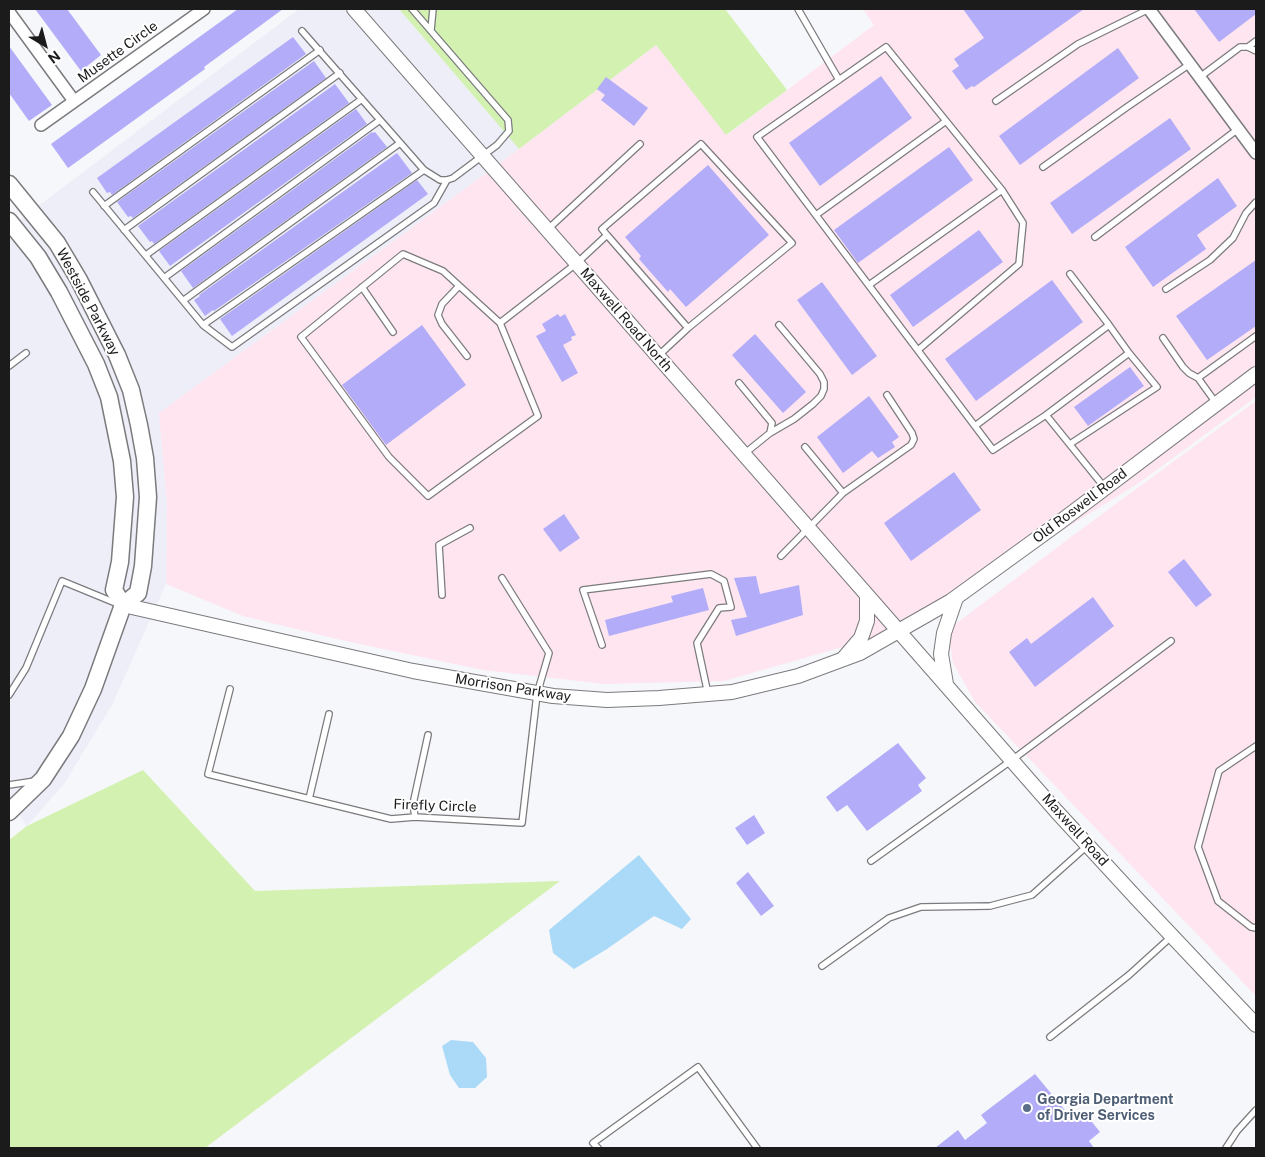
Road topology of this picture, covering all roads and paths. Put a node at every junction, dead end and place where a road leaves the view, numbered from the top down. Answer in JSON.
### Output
{"nodes":[{"id":1,"x":204,"y":9,"type":"edge"},
{"id":2,"x":354,"y":9,"type":"edge"},
{"id":3,"x":412,"y":9,"type":"edge"},
{"id":4,"x":433,"y":9,"type":"edge"},
{"id":5,"x":798,"y":9,"type":"edge"},
{"id":6,"x":1149,"y":9,"type":"edge"},
{"id":7,"x":9,"y":12,"type":"edge"},
{"id":8,"x":431,"y":30,"type":"junction"},
{"id":9,"x":302,"y":31,"type":"dead end"},
{"id":10,"x":1256,"y":41,"type":"edge"},
{"id":11,"x":1248,"y":48,"type":"junction"},
{"id":12,"x":320,"y":50,"type":"junction"},
{"id":13,"x":1256,"y":51,"type":"edge"},
{"id":14,"x":1190,"y":64,"type":"junction"},
{"id":15,"x":340,"y":73,"type":"junction"},
{"id":16,"x":1200,"y":77,"type":"junction"},
{"id":17,"x":839,"y":80,"type":"junction"},
{"id":18,"x":362,"y":99,"type":"junction"},
{"id":19,"x":996,"y":101,"type":"dead end"},
{"id":20,"x":74,"y":102,"type":"junction"},
{"id":21,"x":380,"y":120,"type":"junction"},
{"id":22,"x":946,"y":121,"type":"junction"},
{"id":23,"x":41,"y":125,"type":"dead end"},
{"id":24,"x":1238,"y":129,"type":"junction"},
{"id":25,"x":400,"y":143,"type":"junction"},
{"id":26,"x":640,"y":144,"type":"dead end"},
{"id":27,"x":1256,"y":153,"type":"edge"},
{"id":28,"x":482,"y":156,"type":"junction"},
{"id":29,"x":1043,"y":167,"type":"dead end"},
{"id":30,"x":424,"y":170,"type":"junction"},
{"id":31,"x":447,"y":180,"type":"junction"},
{"id":32,"x":9,"y":184,"type":"edge"},
{"id":33,"x":1002,"y":190,"type":"junction"},
{"id":34,"x":93,"y":192,"type":"dead end"},
{"id":35,"x":1256,"y":202,"type":"edge"},
{"id":36,"x":104,"y":206,"type":"junction"},
{"id":37,"x":816,"y":215,"type":"junction"},
{"id":38,"x":9,"y":221,"type":"edge"},
{"id":39,"x":124,"y":230,"type":"junction"},
{"id":40,"x":547,"y":230,"type":"junction"},
{"id":41,"x":607,"y":235,"type":"junction"},
{"id":42,"x":1095,"y":237,"type":"dead end"},
{"id":43,"x":146,"y":255,"type":"junction"},
{"id":44,"x":577,"y":263,"type":"junction"},
{"id":45,"x":1070,"y":274,"type":"dead end"},
{"id":46,"x":164,"y":278,"type":"junction"},
{"id":47,"x":869,"y":285,"type":"junction"},
{"id":48,"x":459,"y":286,"type":"junction"},
{"id":49,"x":362,"y":287,"type":"junction"},
{"id":50,"x":1166,"y":289,"type":"dead end"},
{"id":51,"x":184,"y":300,"type":"junction"},
{"id":52,"x":500,"y":323,"type":"junction"},
{"id":53,"x":204,"y":325,"type":"junction"},
{"id":54,"x":1110,"y":325,"type":"junction"},
{"id":55,"x":779,"y":326,"type":"dead end"},
{"id":56,"x":688,"y":328,"type":"junction"},
{"id":57,"x":393,"y":332,"type":"dead end"},
{"id":58,"x":1256,"y":336,"type":"edge"},
{"id":59,"x":1163,"y":338,"type":"dead end"},
{"id":60,"x":918,"y":350,"type":"junction"},
{"id":61,"x":1129,"y":353,"type":"junction"},
{"id":62,"x":26,"y":354,"type":"dead end"},
{"id":63,"x":467,"y":356,"type":"dead end"},
{"id":64,"x":658,"y":356,"type":"junction"},
{"id":65,"x":9,"y":366,"type":"edge"},
{"id":66,"x":1256,"y":374,"type":"edge"},
{"id":67,"x":1198,"y":378,"type":"junction"},
{"id":68,"x":739,"y":383,"type":"dead end"},
{"id":69,"x":887,"y":395,"type":"dead end"},
{"id":70,"x":1216,"y":403,"type":"junction"},
{"id":71,"x":1046,"y":415,"type":"junction"},
{"id":72,"x":975,"y":426,"type":"junction"},
{"id":73,"x":770,"y":433,"type":"junction"},
{"id":74,"x":1070,"y":444,"type":"junction"},
{"id":75,"x":805,"y":447,"type":"dead end"},
{"id":76,"x":744,"y":454,"type":"junction"},
{"id":77,"x":1105,"y":488,"type":"junction"},
{"id":78,"x":843,"y":493,"type":"junction"},
{"id":79,"x":470,"y":528,"type":"dead end"},
{"id":80,"x":809,"y":528,"type":"junction"},
{"id":81,"x":781,"y":556,"type":"dead end"},
{"id":82,"x":502,"y":578,"type":"dead end"},
{"id":83,"x":442,"y":595,"type":"dead end"},
{"id":84,"x":867,"y":595,"type":"junction"},
{"id":85,"x":956,"y":598,"type":"junction"},
{"id":86,"x":122,"y":605,"type":"junction"},
{"id":87,"x":899,"y":630,"type":"junction"},
{"id":88,"x":1170,"y":641,"type":"dead end"},
{"id":89,"x":602,"y":645,"type":"dead end"},
{"id":90,"x":842,"y":660,"type":"junction"},
{"id":91,"x":946,"y":685,"type":"junction"},
{"id":92,"x":230,"y":689,"type":"dead end"},
{"id":93,"x":537,"y":694,"type":"junction"},
{"id":94,"x":708,"y":694,"type":"junction"},
{"id":95,"x":9,"y":695,"type":"edge"},
{"id":96,"x":329,"y":714,"type":"dead end"},
{"id":97,"x":428,"y":735,"type":"dead end"},
{"id":98,"x":1256,"y":746,"type":"edge"},
{"id":99,"x":1012,"y":760,"type":"junction"},
{"id":100,"x":42,"y":780,"type":"junction"},
{"id":101,"x":9,"y":785,"type":"edge"},
{"id":102,"x":310,"y":799,"type":"junction"},
{"id":103,"x":9,"y":812,"type":"edge"},
{"id":104,"x":415,"y":817,"type":"junction"},
{"id":105,"x":1088,"y":845,"type":"junction"},
{"id":106,"x":871,"y":861,"type":"dead end"},
{"id":107,"x":1256,"y":928,"type":"edge"},
{"id":108,"x":1172,"y":936,"type":"junction"},
{"id":109,"x":822,"y":966,"type":"dead end"},
{"id":110,"x":1256,"y":1025,"type":"edge"},
{"id":111,"x":1050,"y":1037,"type":"dead end"},
{"id":112,"x":1256,"y":1110,"type":"edge"},
{"id":113,"x":598,"y":1148,"type":"edge"},
{"id":114,"x":757,"y":1148,"type":"edge"},
{"id":115,"x":1226,"y":1148,"type":"edge"}],
"edges":[{"from":1,"to":20,"type":"street","name":"Musette Circle"},
{"from":2,"to":28,"type":"street","name":"Maxwell Road North"},
{"from":3,"to":8,"type":"lane"},
{"from":4,"to":8,"type":"lane"},
{"from":5,"to":17,"type":"lane"},
{"from":6,"to":14,"type":"street"},
{"from":6,"to":19,"type":"lane"},
{"from":7,"to":20,"type":"street","name":"Musette Circle"},
{"from":8,"to":28,"type":"lane"},
{"from":9,"to":12,"type":"lane"},
{"from":10,"to":11,"type":"lane"},
{"from":11,"to":13,"type":"lane"},
{"from":11,"to":16,"type":"lane"},
{"from":12,"to":15,"type":"lane"},
{"from":12,"to":36,"type":"lane"},
{"from":14,"to":16,"type":"street"},
{"from":14,"to":29,"type":"lane"},
{"from":15,"to":18,"type":"lane"},
{"from":15,"to":39,"type":"lane"},
{"from":16,"to":24,"type":"street"},
{"from":17,"to":22,"type":"lane"},
{"from":17,"to":37,"type":"lane"},
{"from":18,"to":21,"type":"lane"},
{"from":18,"to":43,"type":"lane"},
{"from":20,"to":23,"type":"street","name":"Musette Circle"},
{"from":21,"to":25,"type":"lane"},
{"from":21,"to":46,"type":"lane"},
{"from":22,"to":33,"type":"lane"},
{"from":22,"to":37,"type":"lane"},
{"from":24,"to":27,"type":"street"},
{"from":24,"to":42,"type":"lane"},
{"from":25,"to":30,"type":"lane"},
{"from":25,"to":51,"type":"lane"},
{"from":26,"to":40,"type":"lane"},
{"from":28,"to":31,"type":"lane"},
{"from":28,"to":40,"type":"street","name":"Maxwell Road North"},
{"from":30,"to":31,"type":"lane"},
{"from":30,"to":53,"type":"lane"},
{"from":31,"to":53,"type":"lane"},
{"from":32,"to":86,"type":"main road","name":"Westside Parkway"},
{"from":33,"to":47,"type":"lane"},
{"from":33,"to":60,"type":"lane"},
{"from":34,"to":36,"type":"lane"},
{"from":35,"to":50,"type":"lane"},
{"from":36,"to":39,"type":"lane"},
{"from":37,"to":47,"type":"lane"},
{"from":38,"to":86,"type":"main road","name":"Westside Parkway"},
{"from":39,"to":43,"type":"lane"},
{"from":40,"to":44,"type":"street","name":"Maxwell Road North"},
{"from":41,"to":44,"type":"lane"},
{"from":41,"to":56,"type":"lane"},
{"from":41,"to":56,"type":"lane"},
{"from":43,"to":46,"type":"lane"},
{"from":44,"to":52,"type":"lane"},
{"from":44,"to":64,"type":"street","name":"Maxwell Road North"},
{"from":45,"to":54,"type":"lane"},
{"from":46,"to":51,"type":"lane"},
{"from":47,"to":60,"type":"lane"},
{"from":48,"to":49,"type":"lane"},
{"from":48,"to":52,"type":"lane"},
{"from":48,"to":63,"type":"lane"},
{"from":49,"to":52,"type":"lane"},
{"from":49,"to":57,"type":"lane"},
{"from":51,"to":53,"type":"lane"},
{"from":54,"to":61,"type":"lane"},
{"from":54,"to":72,"type":"lane"},
{"from":55,"to":73,"type":"lane"},
{"from":56,"to":64,"type":"lane"},
{"from":58,"to":67,"type":"lane"},
{"from":59,"to":67,"type":"lane"},
{"from":60,"to":72,"type":"lane"},
{"from":61,"to":71,"type":"lane"},
{"from":61,"to":74,"type":"lane"},
{"from":62,"to":65,"type":"lane"},
{"from":64,"to":76,"type":"street","name":"Maxwell Road North"},
{"from":66,"to":70,"type":"street","name":"Old Roswell Road"},
{"from":67,"to":70,"type":"lane"},
{"from":68,"to":73,"type":"lane"},
{"from":69,"to":78,"type":"lane"},
{"from":70,"to":77,"type":"street","name":"Old Roswell Road"},
{"from":71,"to":72,"type":"lane"},
{"from":71,"to":74,"type":"lane"},
{"from":73,"to":76,"type":"lane"},
{"from":74,"to":77,"type":"lane"},
{"from":75,"to":78,"type":"lane"},
{"from":76,"to":80,"type":"street","name":"Maxwell Road North"},
{"from":77,"to":85,"type":"street","name":"Old Roswell Road"},
{"from":78,"to":80,"type":"lane"},
{"from":79,"to":83,"type":"lane"},
{"from":80,"to":81,"type":"lane"},
{"from":80,"to":84,"type":"street","name":"Maxwell Road North"},
{"from":82,"to":93,"type":"lane","name":"Firefly Circle"},
{"from":84,"to":87,"type":"street","name":"Maxwell Road North"},
{"from":84,"to":90,"type":"street"},
{"from":85,"to":87,"type":"street","name":"Old Roswell Road"},
{"from":85,"to":91,"type":"street"},
{"from":86,"to":93,"type":"street","name":"Morrison Parkway"},
{"from":86,"to":95,"type":"lane"},
{"from":86,"to":100,"type":"main road","name":"Westside Parkway"},
{"from":87,"to":90,"type":"street","name":"Morrison Parkway"},
{"from":87,"to":91,"type":"street","name":"Maxwell Road"},
{"from":88,"to":99,"type":"lane"},
{"from":89,"to":94,"type":"lane"},
{"from":90,"to":94,"type":"street","name":"Morrison Parkway"},
{"from":91,"to":99,"type":"street","name":"Maxwell Road"},
{"from":92,"to":102,"type":"lane","name":"Firefly Circle"},
{"from":93,"to":94,"type":"street","name":"Morrison Parkway"},
{"from":93,"to":104,"type":"lane","name":"Firefly Circle"},
{"from":96,"to":102,"type":"lane"},
{"from":97,"to":104,"type":"lane"},
{"from":98,"to":107,"type":"lane"},
{"from":99,"to":105,"type":"street","name":"Maxwell Road"},
{"from":99,"to":106,"type":"lane"},
{"from":100,"to":101,"type":"lane"},
{"from":100,"to":103,"type":"main road","name":"Westside Parkway"},
{"from":102,"to":104,"type":"lane","name":"Firefly Circle"},
{"from":105,"to":108,"type":"street","name":"Maxwell Road"},
{"from":105,"to":109,"type":"lane"},
{"from":108,"to":110,"type":"street","name":"Maxwell Road"},
{"from":108,"to":111,"type":"lane"},
{"from":112,"to":115,"type":"lane"},
{"from":113,"to":114,"type":"lane"}]}
